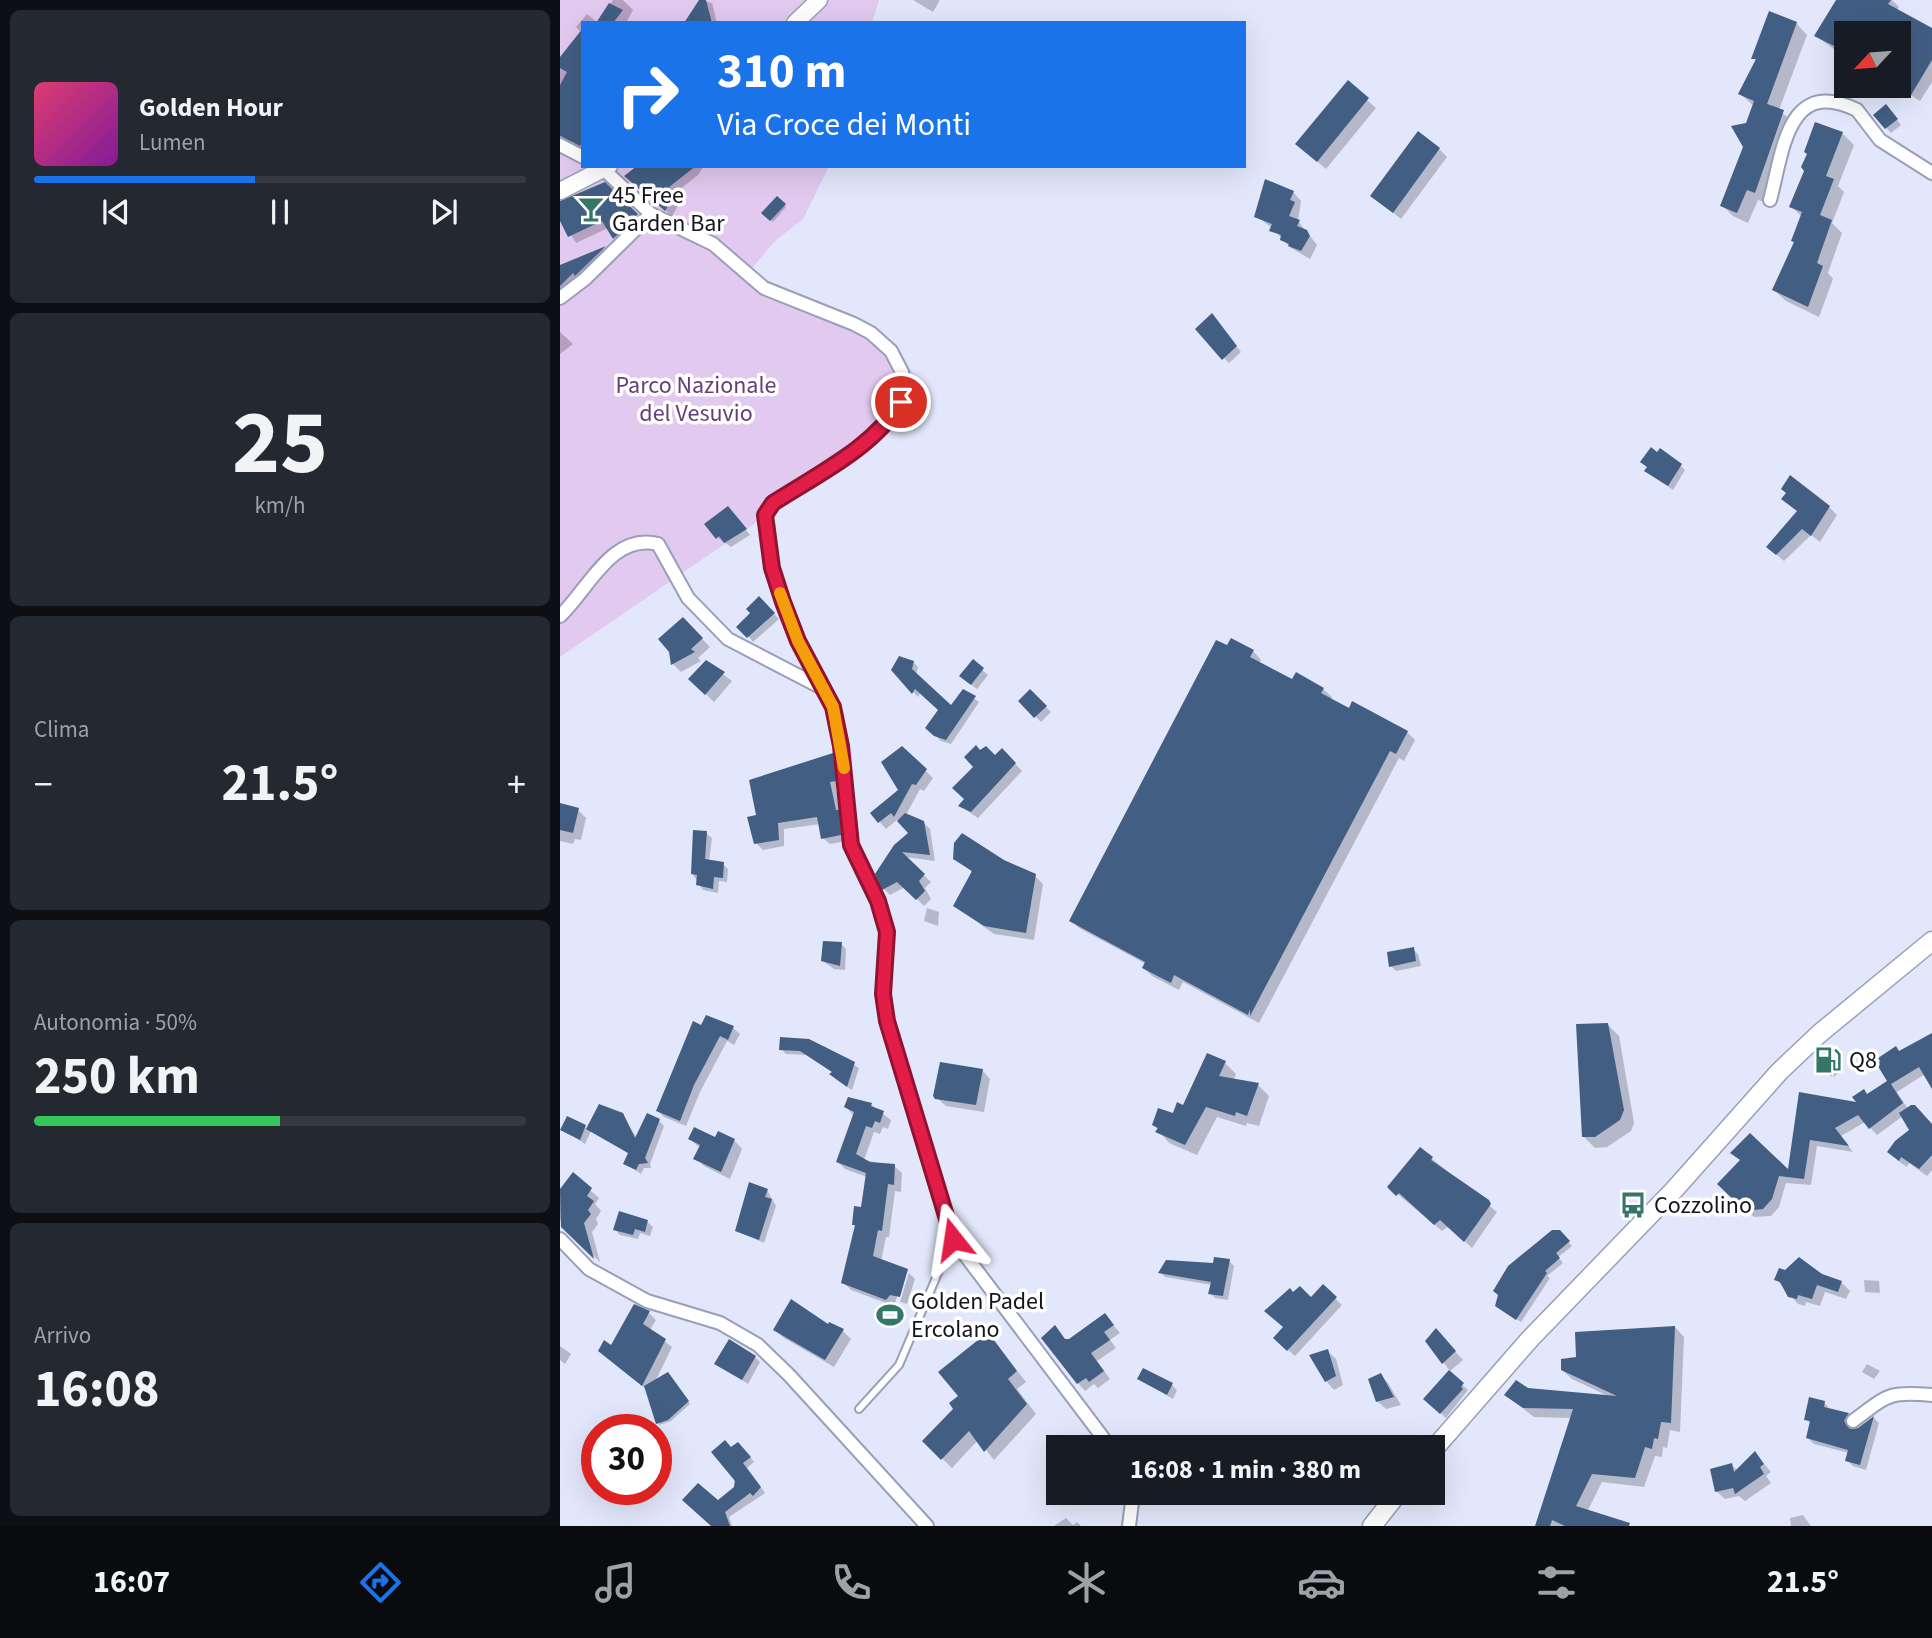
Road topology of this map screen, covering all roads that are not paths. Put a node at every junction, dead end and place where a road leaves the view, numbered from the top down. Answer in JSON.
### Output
{"nodes":[{"id":1,"x":819,"y":0,"type":"edge"},
{"id":2,"x":797,"y":21,"type":"edge"},
{"id":3,"x":560,"y":145,"type":"edge"},
{"id":4,"x":581,"y":156,"type":"edge"},
{"id":5,"x":603,"y":168,"type":"edge"},
{"id":6,"x":606,"y":168,"type":"edge"},
{"id":7,"x":1932,"y":173,"type":"edge"},
{"id":8,"x":560,"y":191,"type":"edge"},
{"id":9,"x":1770,"y":200,"type":"dead end"},
{"id":10,"x":651,"y":214,"type":"junction"},
{"id":11,"x":560,"y":298,"type":"edge"},
{"id":12,"x":560,"y":616,"type":"edge"},
{"id":13,"x":824,"y":689,"type":"junction"},
{"id":14,"x":1932,"y":941,"type":"edge"},
{"id":15,"x":1924,"y":956,"type":"edge"},
{"id":16,"x":560,"y":1239,"type":"edge"},
{"id":17,"x":953,"y":1239,"type":"junction"},
{"id":18,"x":1932,"y":1395,"type":"edge"},
{"id":19,"x":859,"y":1409,"type":"dead end"},
{"id":20,"x":1853,"y":1420,"type":"dead end"},
{"id":21,"x":1101,"y":1435,"type":"edge"},
{"id":22,"x":1445,"y":1436,"type":"edge"},
{"id":23,"x":1132,"y":1505,"type":"edge"},
{"id":24,"x":1389,"y":1505,"type":"edge"},
{"id":25,"x":927,"y":1526,"type":"edge"},
{"id":26,"x":1129,"y":1526,"type":"edge"},
{"id":27,"x":1372,"y":1526,"type":"edge"}],
"edges":[{"from":1,"to":2,"type":"street"},
{"from":3,"to":4,"type":"street"},
{"from":5,"to":8,"type":"street"},
{"from":6,"to":10,"type":"street"},
{"from":7,"to":9,"type":"street"},
{"from":10,"to":11,"type":"street"},
{"from":10,"to":13,"type":"street"},
{"from":12,"to":13,"type":"street"},
{"from":13,"to":17,"type":"street"},
{"from":14,"to":15,"type":"main road"},
{"from":15,"to":22,"type":"main road"},
{"from":16,"to":25,"type":"street"},
{"from":17,"to":19,"type":"lane"},
{"from":17,"to":21,"type":"street"},
{"from":18,"to":20,"type":"street"},
{"from":23,"to":26,"type":"street"},
{"from":24,"to":27,"type":"main road"}]}
